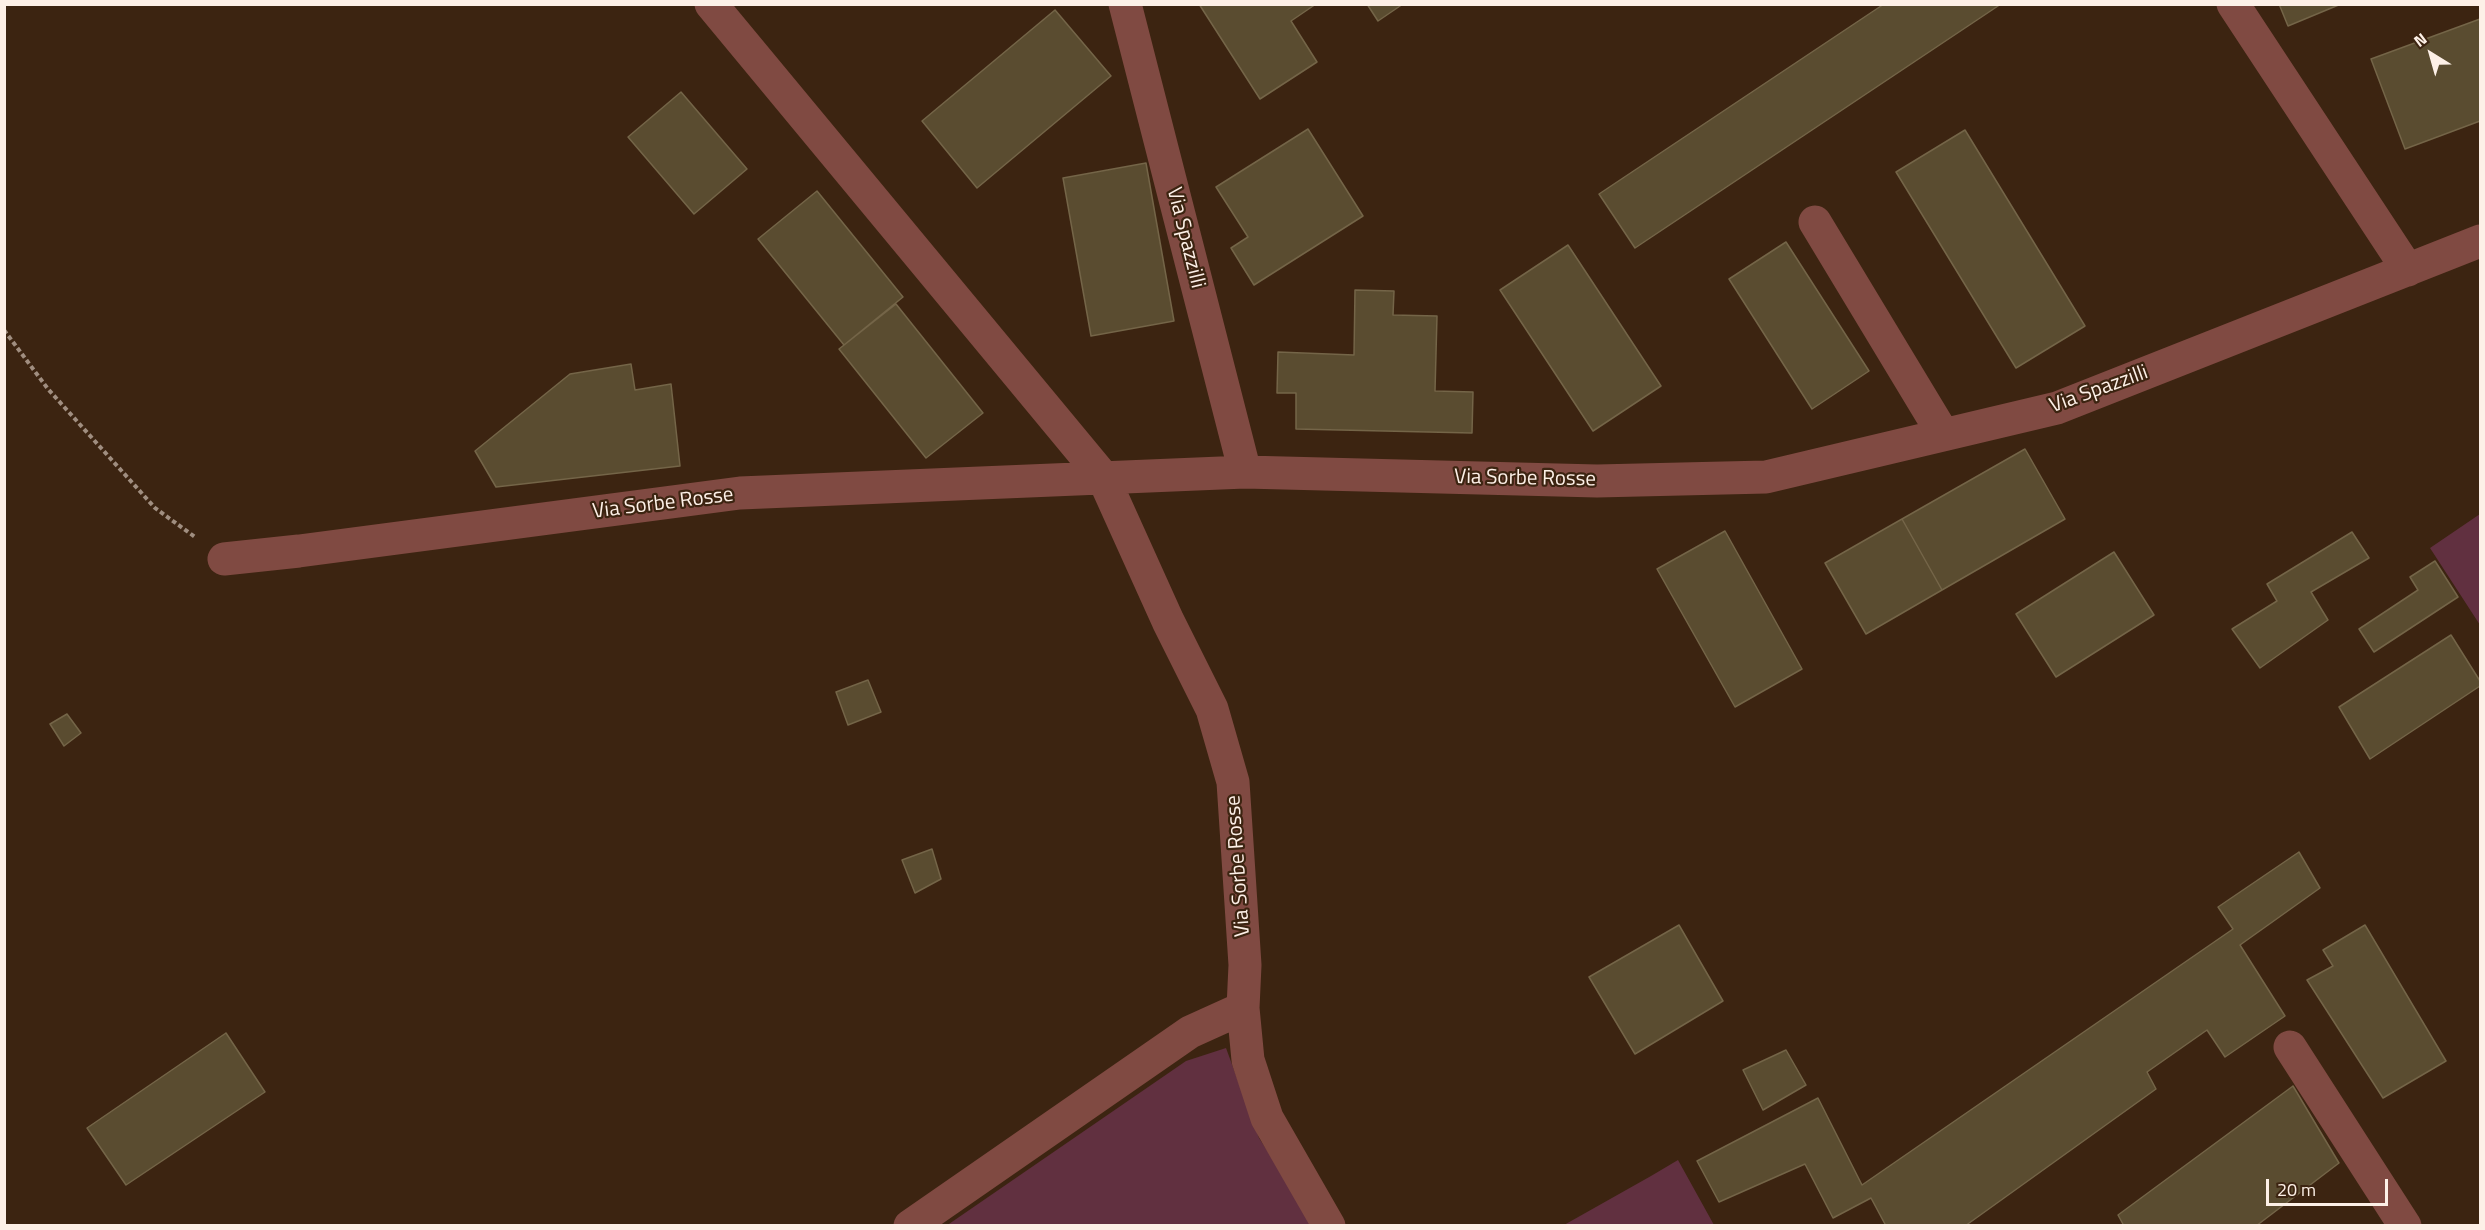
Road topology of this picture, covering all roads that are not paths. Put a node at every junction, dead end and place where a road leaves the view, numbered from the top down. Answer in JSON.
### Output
{"nodes":[{"id":1,"x":711,"y":4,"type":"edge"},
{"id":2,"x":1125,"y":4,"type":"edge"},
{"id":3,"x":2234,"y":4,"type":"edge"},
{"id":4,"x":1815,"y":222,"type":"dead end"},
{"id":5,"x":2481,"y":241,"type":"edge"},
{"id":6,"x":2408,"y":270,"type":"junction"},
{"id":7,"x":1942,"y":434,"type":"junction"},
{"id":8,"x":1245,"y":472,"type":"junction"},
{"id":9,"x":1103,"y":477,"type":"junction"},
{"id":10,"x":225,"y":559,"type":"road end"},
{"id":11,"x":1243,"y":1008,"type":"junction"},
{"id":12,"x":2290,"y":1047,"type":"dead end"},
{"id":13,"x":910,"y":1226,"type":"edge"},
{"id":14,"x":1329,"y":1226,"type":"edge"},
{"id":15,"x":2405,"y":1226,"type":"edge"}],
"edges":[{"from":1,"to":9,"type":"street","name":"Via Sorbe Rosse"},
{"from":2,"to":8,"type":"street","name":"Via Spazzilli"},
{"from":3,"to":6,"type":"street"},
{"from":4,"to":7,"type":"street"},
{"from":5,"to":6,"type":"street","name":"Via Spazzilli"},
{"from":6,"to":7,"type":"street","name":"Via Spazzilli"},
{"from":7,"to":8,"type":"street","name":"Via Sorbe Rosse"},
{"from":8,"to":9,"type":"street","name":"Via Sorbe Rosse"},
{"from":9,"to":10,"type":"street","name":"Via Sorbe Rosse"},
{"from":9,"to":11,"type":"street","name":"Via Sorbe Rosse"},
{"from":11,"to":13,"type":"street"},
{"from":11,"to":14,"type":"street","name":"Via Sorbe Rosse"},
{"from":12,"to":15,"type":"street"}]}
